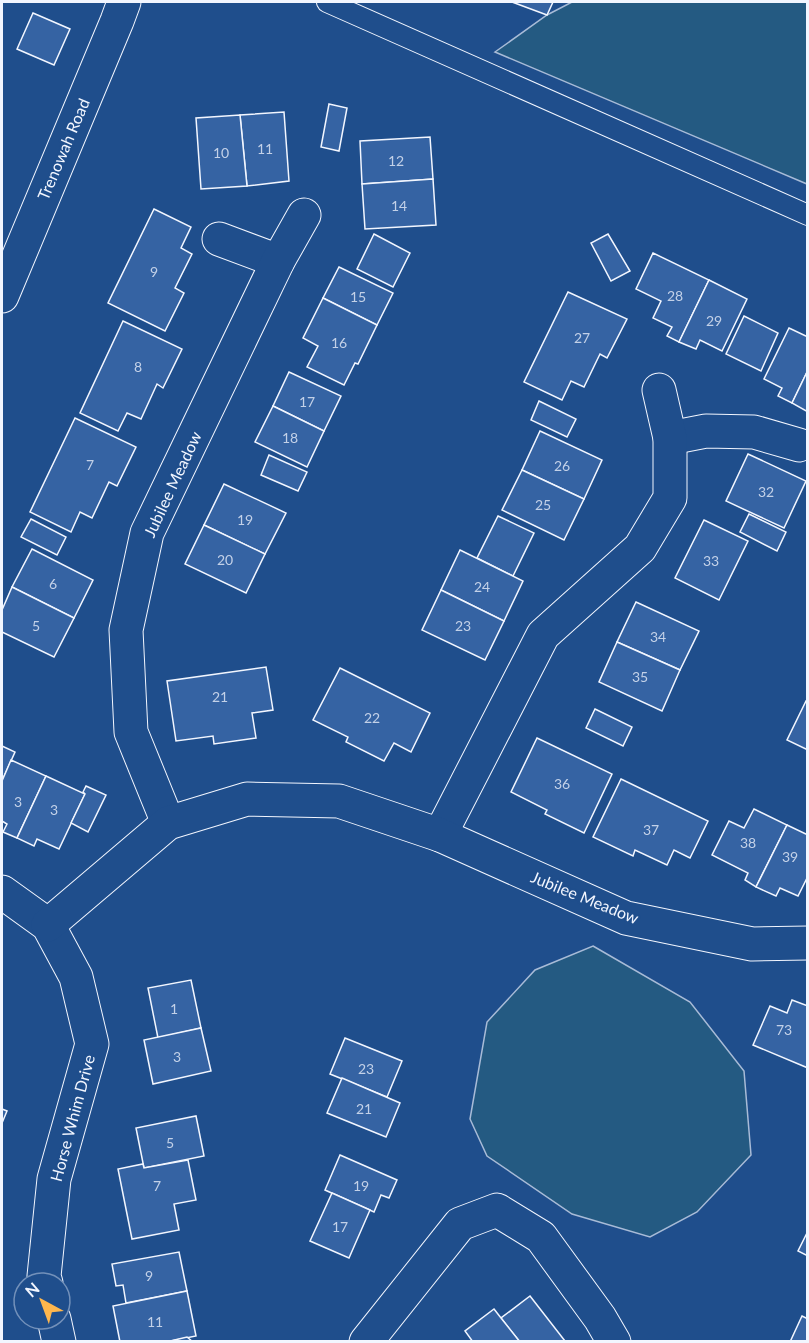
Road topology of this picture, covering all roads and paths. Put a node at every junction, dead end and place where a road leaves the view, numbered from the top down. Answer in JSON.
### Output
{"nodes":[{"id":1,"x":124,"y":2,"type":"edge"},
{"id":2,"x":327,"y":2,"type":"edge"},
{"id":3,"x":304,"y":215,"type":"dead end"},
{"id":4,"x":807,"y":215,"type":"edge"},
{"id":5,"x":219,"y":239,"type":"dead end"},
{"id":6,"x":278,"y":261,"type":"junction"},
{"id":7,"x":2,"y":296,"type":"edge"},
{"id":8,"x":658,"y":390,"type":"dead end"},
{"id":9,"x":670,"y":438,"type":"junction"},
{"id":10,"x":799,"y":445,"type":"dead end"},
{"id":11,"x":168,"y":823,"type":"junction"},
{"id":12,"x":440,"y":835,"type":"junction"},
{"id":13,"x":2,"y":892,"type":"edge"},
{"id":14,"x":48,"y":926,"type":"junction"},
{"id":15,"x":807,"y":943,"type":"edge"},
{"id":16,"x":45,"y":1271,"type":"edge"},
{"id":17,"x":366,"y":1341,"type":"edge"},
{"id":18,"x":614,"y":1341,"type":"edge"}],
"edges":[{"from":1,"to":7,"type":"street","name":"Trenowah Road"},
{"from":2,"to":4,"type":"lane"},
{"from":3,"to":6,"type":"street","name":"Jubilee Meadow"},
{"from":5,"to":6,"type":"street"},
{"from":6,"to":11,"type":"street","name":"Jubilee Meadow"},
{"from":8,"to":9,"type":"street"},
{"from":9,"to":10,"type":"street"},
{"from":9,"to":12,"type":"street"},
{"from":11,"to":12,"type":"street","name":"Jubilee Meadow"},
{"from":11,"to":14,"type":"street","name":"Jubilee Meadow"},
{"from":12,"to":15,"type":"street","name":"Jubilee Meadow"},
{"from":13,"to":14,"type":"street"},
{"from":14,"to":16,"type":"street","name":"Horse Whim Drive"},
{"from":17,"to":18,"type":"street"}]}
